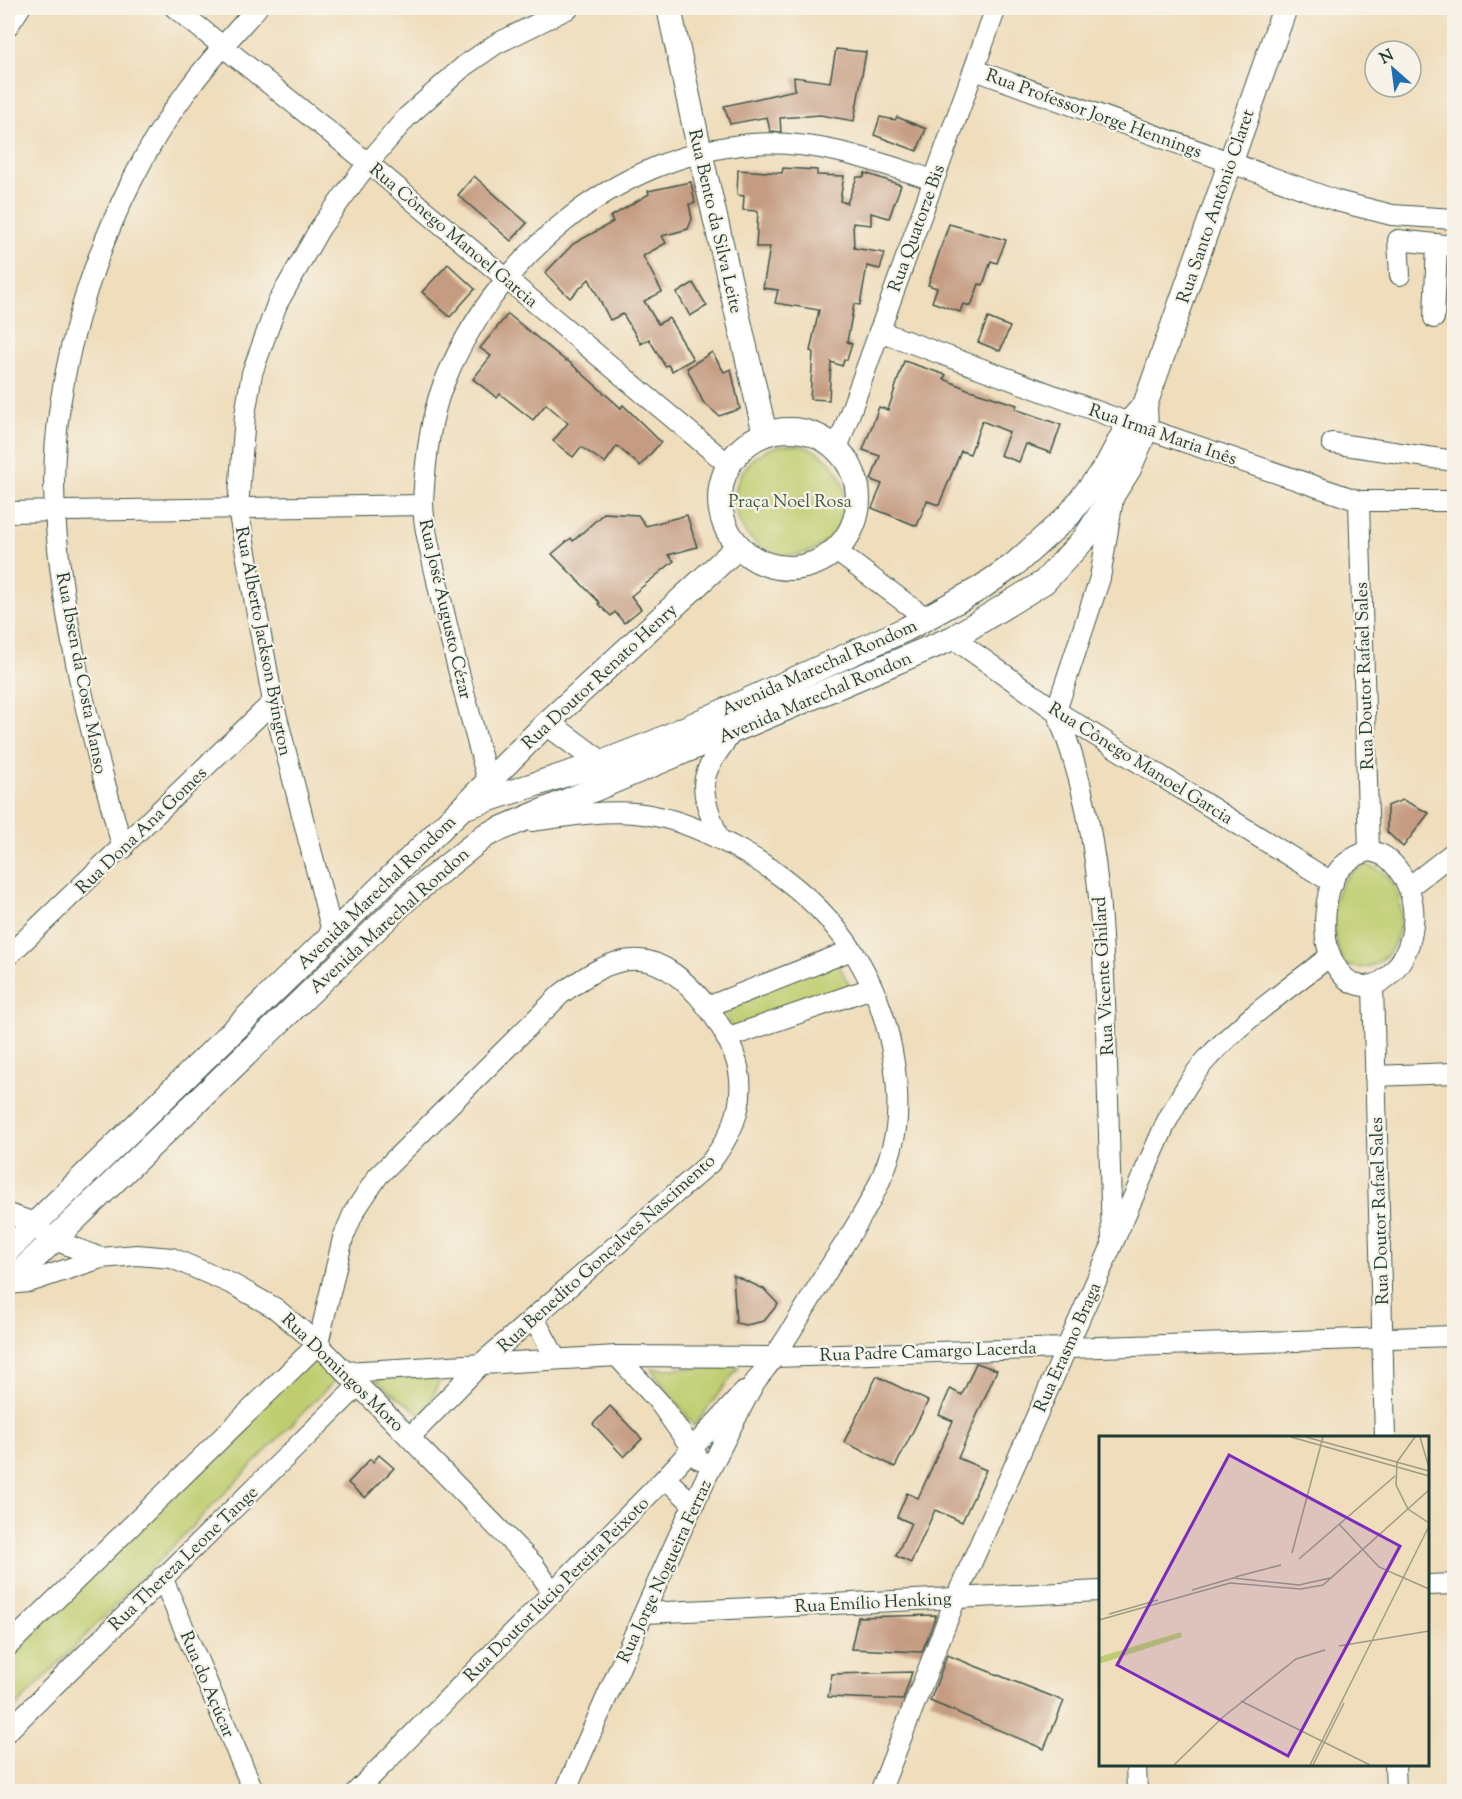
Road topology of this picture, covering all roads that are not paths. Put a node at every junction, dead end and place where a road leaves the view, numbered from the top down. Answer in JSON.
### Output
{"nodes":[{"id":1,"x":20,"y":8,"type":"edge"},
{"id":2,"x":175,"y":8,"type":"edge"},
{"id":3,"x":257,"y":8,"type":"edge"},
{"id":4,"x":569,"y":8,"type":"edge"},
{"id":5,"x":669,"y":8,"type":"edge"},
{"id":6,"x":995,"y":8,"type":"edge"},
{"id":7,"x":1285,"y":8,"type":"edge"},
{"id":8,"x":8,"y":26,"type":"edge"},
{"id":9,"x":224,"y":45,"type":"junction"},
{"id":10,"x":975,"y":69,"type":"junction"},
{"id":11,"x":700,"y":152,"type":"junction"},
{"id":12,"x":1231,"y":162,"type":"junction"},
{"id":13,"x":368,"y":163,"type":"junction"},
{"id":14,"x":933,"y":180,"type":"junction"},
{"id":15,"x":1455,"y":219,"type":"edge"},
{"id":16,"x":1446,"y":245,"type":"edge"},
{"id":17,"x":1400,"y":275,"type":"dead end"},
{"id":18,"x":507,"y":280,"type":"junction"},
{"id":19,"x":1434,"y":318,"type":"dead end"},
{"id":20,"x":879,"y":331,"type":"junction"},
{"id":21,"x":1138,"y":426,"type":"junction"},
{"id":22,"x":765,"y":434,"type":"junction"},
{"id":23,"x":1332,"y":443,"type":"dead end"},
{"id":24,"x":837,"y":449,"type":"junction"},
{"id":25,"x":1455,"y":461,"type":"edge"},
{"id":26,"x":729,"y":465,"type":"junction"},
{"id":27,"x":1113,"y":495,"type":"junction"},
{"id":28,"x":1359,"y":501,"type":"junction"},
{"id":29,"x":1455,"y":501,"type":"edge"},
{"id":30,"x":423,"y":505,"type":"junction"},
{"id":31,"x":238,"y":509,"type":"junction"},
{"id":32,"x":55,"y":510,"type":"junction"},
{"id":33,"x":8,"y":512,"type":"edge"},
{"id":34,"x":738,"y":547,"type":"junction"},
{"id":35,"x":836,"y":550,"type":"junction"},
{"id":36,"x":926,"y":618,"type":"junction"},
{"id":37,"x":953,"y":638,"type":"junction"},
{"id":38,"x":273,"y":702,"type":"junction"},
{"id":39,"x":1056,"y":711,"type":"junction"},
{"id":40,"x":547,"y":723,"type":"junction"},
{"id":41,"x":731,"y":734,"type":"junction"},
{"id":42,"x":602,"y":763,"type":"junction"},
{"id":43,"x":488,"y":782,"type":"junction"},
{"id":44,"x":462,"y":808,"type":"junction"},
{"id":45,"x":509,"y":824,"type":"junction"},
{"id":46,"x":718,"y":837,"type":"junction"},
{"id":47,"x":123,"y":849,"type":"junction"},
{"id":48,"x":1369,"y":851,"type":"junction"},
{"id":49,"x":1455,"y":852,"type":"edge"},
{"id":50,"x":1333,"y":883,"type":"junction"},
{"id":51,"x":1409,"y":887,"type":"junction"},
{"id":52,"x":333,"y":935,"type":"junction"},
{"id":53,"x":852,"y":950,"type":"junction"},
{"id":54,"x":8,"y":956,"type":"edge"},
{"id":55,"x":1330,"y":956,"type":"junction"},
{"id":56,"x":1373,"y":985,"type":"junction"},
{"id":57,"x":872,"y":988,"type":"junction"},
{"id":58,"x":707,"y":1007,"type":"junction"},
{"id":59,"x":726,"y":1038,"type":"junction"},
{"id":60,"x":1455,"y":1073,"type":"edge"},
{"id":61,"x":1375,"y":1076,"type":"junction"},
{"id":62,"x":22,"y":1221,"type":"edge"},
{"id":63,"x":1112,"y":1247,"type":"junction"},
{"id":64,"x":8,"y":1250,"type":"edge"},
{"id":65,"x":102,"y":1258,"type":"junction"},
{"id":66,"x":8,"y":1284,"type":"edge"},
{"id":67,"x":534,"y":1318,"type":"junction"},
{"id":68,"x":1455,"y":1335,"type":"edge"},
{"id":69,"x":1382,"y":1338,"type":"junction"},
{"id":70,"x":318,"y":1344,"type":"junction"},
{"id":71,"x":1068,"y":1346,"type":"junction"},
{"id":72,"x":617,"y":1356,"type":"junction"},
{"id":73,"x":774,"y":1357,"type":"junction"},
{"id":74,"x":556,"y":1359,"type":"junction"},
{"id":75,"x":483,"y":1362,"type":"junction"},
{"id":76,"x":352,"y":1379,"type":"junction"},
{"id":77,"x":753,"y":1384,"type":"junction"},
{"id":78,"x":1385,"y":1436,"type":"edge"},
{"id":79,"x":411,"y":1437,"type":"junction"},
{"id":80,"x":692,"y":1450,"type":"junction"},
{"id":81,"x":709,"y":1473,"type":"junction"},
{"id":82,"x":665,"y":1478,"type":"junction"},
{"id":83,"x":694,"y":1505,"type":"junction"},
{"id":84,"x":162,"y":1577,"type":"junction"},
{"id":85,"x":1455,"y":1584,"type":"edge"},
{"id":86,"x":1429,"y":1585,"type":"edge"},
{"id":87,"x":1099,"y":1591,"type":"edge"},
{"id":88,"x":553,"y":1593,"type":"junction"},
{"id":89,"x":956,"y":1598,"type":"junction"},
{"id":90,"x":645,"y":1613,"type":"junction"},
{"id":91,"x":8,"y":1646,"type":"edge"},
{"id":92,"x":8,"y":1731,"type":"edge"},
{"id":93,"x":1136,"y":1766,"type":"edge"},
{"id":94,"x":1395,"y":1766,"type":"edge"},
{"id":95,"x":254,"y":1791,"type":"edge"},
{"id":96,"x":356,"y":1791,"type":"edge"},
{"id":97,"x":565,"y":1791,"type":"edge"},
{"id":98,"x":880,"y":1791,"type":"edge"},
{"id":99,"x":1137,"y":1791,"type":"edge"},
{"id":100,"x":1396,"y":1791,"type":"edge"}],
"edges":[{"from":1,"to":8,"type":"street"},
{"from":2,"to":9,"type":"street","name":"Rua Cônego Manoel Garcia"},
{"from":3,"to":9,"type":"street","name":"Rua Ibsen da Costa Manso"},
{"from":4,"to":13,"type":"street","name":"Rua Alberto Jackson Byington"},
{"from":5,"to":11,"type":"main road","name":"Rua Bento da Silva Leite"},
{"from":6,"to":10,"type":"street","name":"Rua Quatorze Bis"},
{"from":7,"to":12,"type":"main road","name":"Rua Santo Antônio Claret"},
{"from":9,"to":13,"type":"street","name":"Rua Cônego Manoel Garcia"},
{"from":9,"to":32,"type":"street","name":"Rua Ibsen da Costa Manso"},
{"from":10,"to":12,"type":"street","name":"Rua Professor Jorge Hennings"},
{"from":10,"to":14,"type":"street","name":"Rua Quatorze Bis"},
{"from":11,"to":14,"type":"street","name":"Rua José Augusto Cézar"},
{"from":11,"to":18,"type":"street","name":"Rua José Augusto Cézar"},
{"from":11,"to":22,"type":"main road","name":"Rua Bento da Silva Leite"},
{"from":12,"to":15,"type":"street","name":"Rua Professor Jorge Hennings"},
{"from":12,"to":21,"type":"main road","name":"Rua Santo Antônio Claret"},
{"from":13,"to":18,"type":"street","name":"Rua Cônego Manoel Garcia"},
{"from":13,"to":31,"type":"street","name":"Rua Alberto Jackson Byington"},
{"from":14,"to":20,"type":"street","name":"Rua Quatorze Bis"},
{"from":16,"to":17,"type":"street"},
{"from":16,"to":19,"type":"street"},
{"from":18,"to":26,"type":"street","name":"Rua Cônego Manoel Garcia"},
{"from":18,"to":30,"type":"street","name":"Rua José Augusto Cézar"},
{"from":20,"to":21,"type":"street","name":"Rua Irmã Maria Inês"},
{"from":20,"to":24,"type":"street","name":"Rua Quatorze Bis"},
{"from":21,"to":27,"type":"main road","name":"Rua Santo Antônio Claret"},
{"from":21,"to":28,"type":"street","name":"Rua Irmã Maria Inês"},
{"from":21,"to":36,"type":"main road"},
{"from":22,"to":24,"type":"main road"},
{"from":22,"to":26,"type":"main road"},
{"from":23,"to":25,"type":"street"},
{"from":24,"to":35,"type":"main road"},
{"from":26,"to":34,"type":"main road"},
{"from":27,"to":37,"type":"main road","name":"Rua Santo Antônio Claret"},
{"from":27,"to":39,"type":"street"},
{"from":28,"to":29,"type":"street","name":"Rua Irmã Maria Inês"},
{"from":28,"to":48,"type":"street","name":"Rua Doutor Rafael Sales"},
{"from":30,"to":31,"type":"street"},
{"from":30,"to":43,"type":"street","name":"Rua José Augusto Cézar"},
{"from":31,"to":32,"type":"street"},
{"from":31,"to":38,"type":"street","name":"Rua Alberto Jackson Byington"},
{"from":32,"to":33,"type":"street"},
{"from":32,"to":47,"type":"street","name":"Rua Ibsen da Costa Manso"},
{"from":34,"to":35,"type":"main road"},
{"from":34,"to":40,"type":"main road","name":"Rua Doutor Renato Henry"},
{"from":35,"to":36,"type":"street"},
{"from":36,"to":42,"type":"main road","name":"Avenida Marechal Rondom"},
{"from":37,"to":39,"type":"street","name":"Rua Cônego Manoel Garcia"},
{"from":37,"to":41,"type":"main road","name":"Avenida Marechal Rondon"},
{"from":38,"to":47,"type":"street","name":"Rua Dona Ana Gomes"},
{"from":38,"to":52,"type":"street","name":"Rua Alberto Jackson Byington"},
{"from":39,"to":50,"type":"street","name":"Rua Cônego Manoel Garcia"},
{"from":39,"to":63,"type":"street","name":"Rua Vicente Ghilard"},
{"from":40,"to":42,"type":"main road"},
{"from":40,"to":43,"type":"main road","name":"Rua Doutor Renato Henry"},
{"from":41,"to":45,"type":"main road","name":"Avenida Marechal Rondon"},
{"from":41,"to":46,"type":"street"},
{"from":42,"to":44,"type":"main road","name":"Avenida Marechal Rondom"},
{"from":43,"to":44,"type":"main road","name":"Rua Doutor Renato Henry"},
{"from":44,"to":52,"type":"main road","name":"Avenida Marechal Rondom"},
{"from":45,"to":46,"type":"street"},
{"from":45,"to":62,"type":"main road","name":"Avenida Marechal Rondon"},
{"from":46,"to":53,"type":"street"},
{"from":47,"to":54,"type":"street","name":"Rua Dona Ana Gomes"},
{"from":48,"to":50,"type":"street"},
{"from":48,"to":51,"type":"street"},
{"from":49,"to":51,"type":"street"},
{"from":50,"to":55,"type":"street"},
{"from":51,"to":56,"type":"street"},
{"from":52,"to":62,"type":"main road","name":"Avenida Marechal Rondom"},
{"from":53,"to":57,"type":"street"},
{"from":53,"to":58,"type":"street"},
{"from":55,"to":56,"type":"street"},
{"from":55,"to":63,"type":"street","name":"Rua Erasmo Braga"},
{"from":56,"to":61,"type":"street","name":"Rua Doutor Rafael Sales"},
{"from":57,"to":59,"type":"street"},
{"from":57,"to":73,"type":"street"},
{"from":58,"to":59,"type":"street","name":"Rua Benedito Gonçalves Nascimento"},
{"from":58,"to":70,"type":"street","name":"Rua Benedito Gonçalves Nascimento"},
{"from":59,"to":67,"type":"street","name":"Rua Benedito Gonçalves Nascimento"},
{"from":60,"to":61,"type":"street"},
{"from":61,"to":69,"type":"street","name":"Rua Doutor Rafael Sales"},
{"from":62,"to":64,"type":"main road","name":"Avenida Marechal Rondom"},
{"from":62,"to":65,"type":"street"},
{"from":62,"to":66,"type":"main road","name":"Avenida Marechal Rondon"},
{"from":63,"to":71,"type":"street","name":"Rua Erasmo Braga"},
{"from":65,"to":66,"type":"street","name":"Rua Domingos Moro"},
{"from":65,"to":70,"type":"street","name":"Rua Domingos Moro"},
{"from":67,"to":74,"type":"street"},
{"from":67,"to":75,"type":"street","name":"Rua Benedito Gonçalves Nascimento"},
{"from":68,"to":69,"type":"street","name":"Rua Padre Camargo Lacerda"},
{"from":69,"to":71,"type":"street","name":"Rua Padre Camargo Lacerda"},
{"from":69,"to":78,"type":"street","name":"Rua Doutor Rafael Sales"},
{"from":70,"to":76,"type":"street","name":"Rua Domingos Moro"},
{"from":70,"to":91,"type":"street"},
{"from":71,"to":73,"type":"street","name":"Rua Padre Camargo Lacerda"},
{"from":71,"to":89,"type":"street","name":"Rua Erasmo Braga"},
{"from":72,"to":73,"type":"street","name":"Rua Padre Camargo Lacerda"},
{"from":72,"to":74,"type":"street","name":"Rua Padre Camargo Lacerda"},
{"from":72,"to":80,"type":"street"},
{"from":73,"to":77,"type":"street","name":"Rua Jorge Nogueira Ferraz"},
{"from":74,"to":75,"type":"street","name":"Rua Padre Camargo Lacerda"},
{"from":75,"to":76,"type":"street","name":"Rua Padre Camargo Lacerda"},
{"from":75,"to":79,"type":"street","name":"Rua Benedito Gonçalves Nascimento"},
{"from":76,"to":79,"type":"street","name":"Rua Domingos Moro"},
{"from":76,"to":84,"type":"street","name":"Rua Thereza Leone Tange"},
{"from":77,"to":80,"type":"street","name":"Rua Doutor lúcio Pereira Peixoto"},
{"from":77,"to":81,"type":"street","name":"Rua Jorge Nogueira Ferraz"},
{"from":79,"to":88,"type":"street","name":"Rua Domingos Moro"},
{"from":80,"to":81,"type":"street"},
{"from":80,"to":82,"type":"street","name":"Rua Doutor lúcio Pereira Peixoto"},
{"from":81,"to":83,"type":"street","name":"Rua Jorge Nogueira Ferraz"},
{"from":82,"to":83,"type":"street"},
{"from":82,"to":88,"type":"street","name":"Rua Doutor lúcio Pereira Peixoto"},
{"from":83,"to":90,"type":"street","name":"Rua Jorge Nogueira Ferraz"},
{"from":84,"to":92,"type":"street","name":"Rua Thereza Leone Tange"},
{"from":84,"to":95,"type":"street","name":"Rua do Açúcar"},
{"from":85,"to":86,"type":"street"},
{"from":87,"to":89,"type":"street","name":"Rua Emílio Henking"},
{"from":88,"to":96,"type":"street","name":"Rua Doutor lúcio Pereira Peixoto"},
{"from":89,"to":90,"type":"street","name":"Rua Emílio Henking"},
{"from":89,"to":98,"type":"street","name":"Rua Erasmo Braga"},
{"from":90,"to":97,"type":"street","name":"Rua Jorge Nogueira Ferraz"},
{"from":93,"to":99,"type":"street"},
{"from":94,"to":100,"type":"street"}]}
